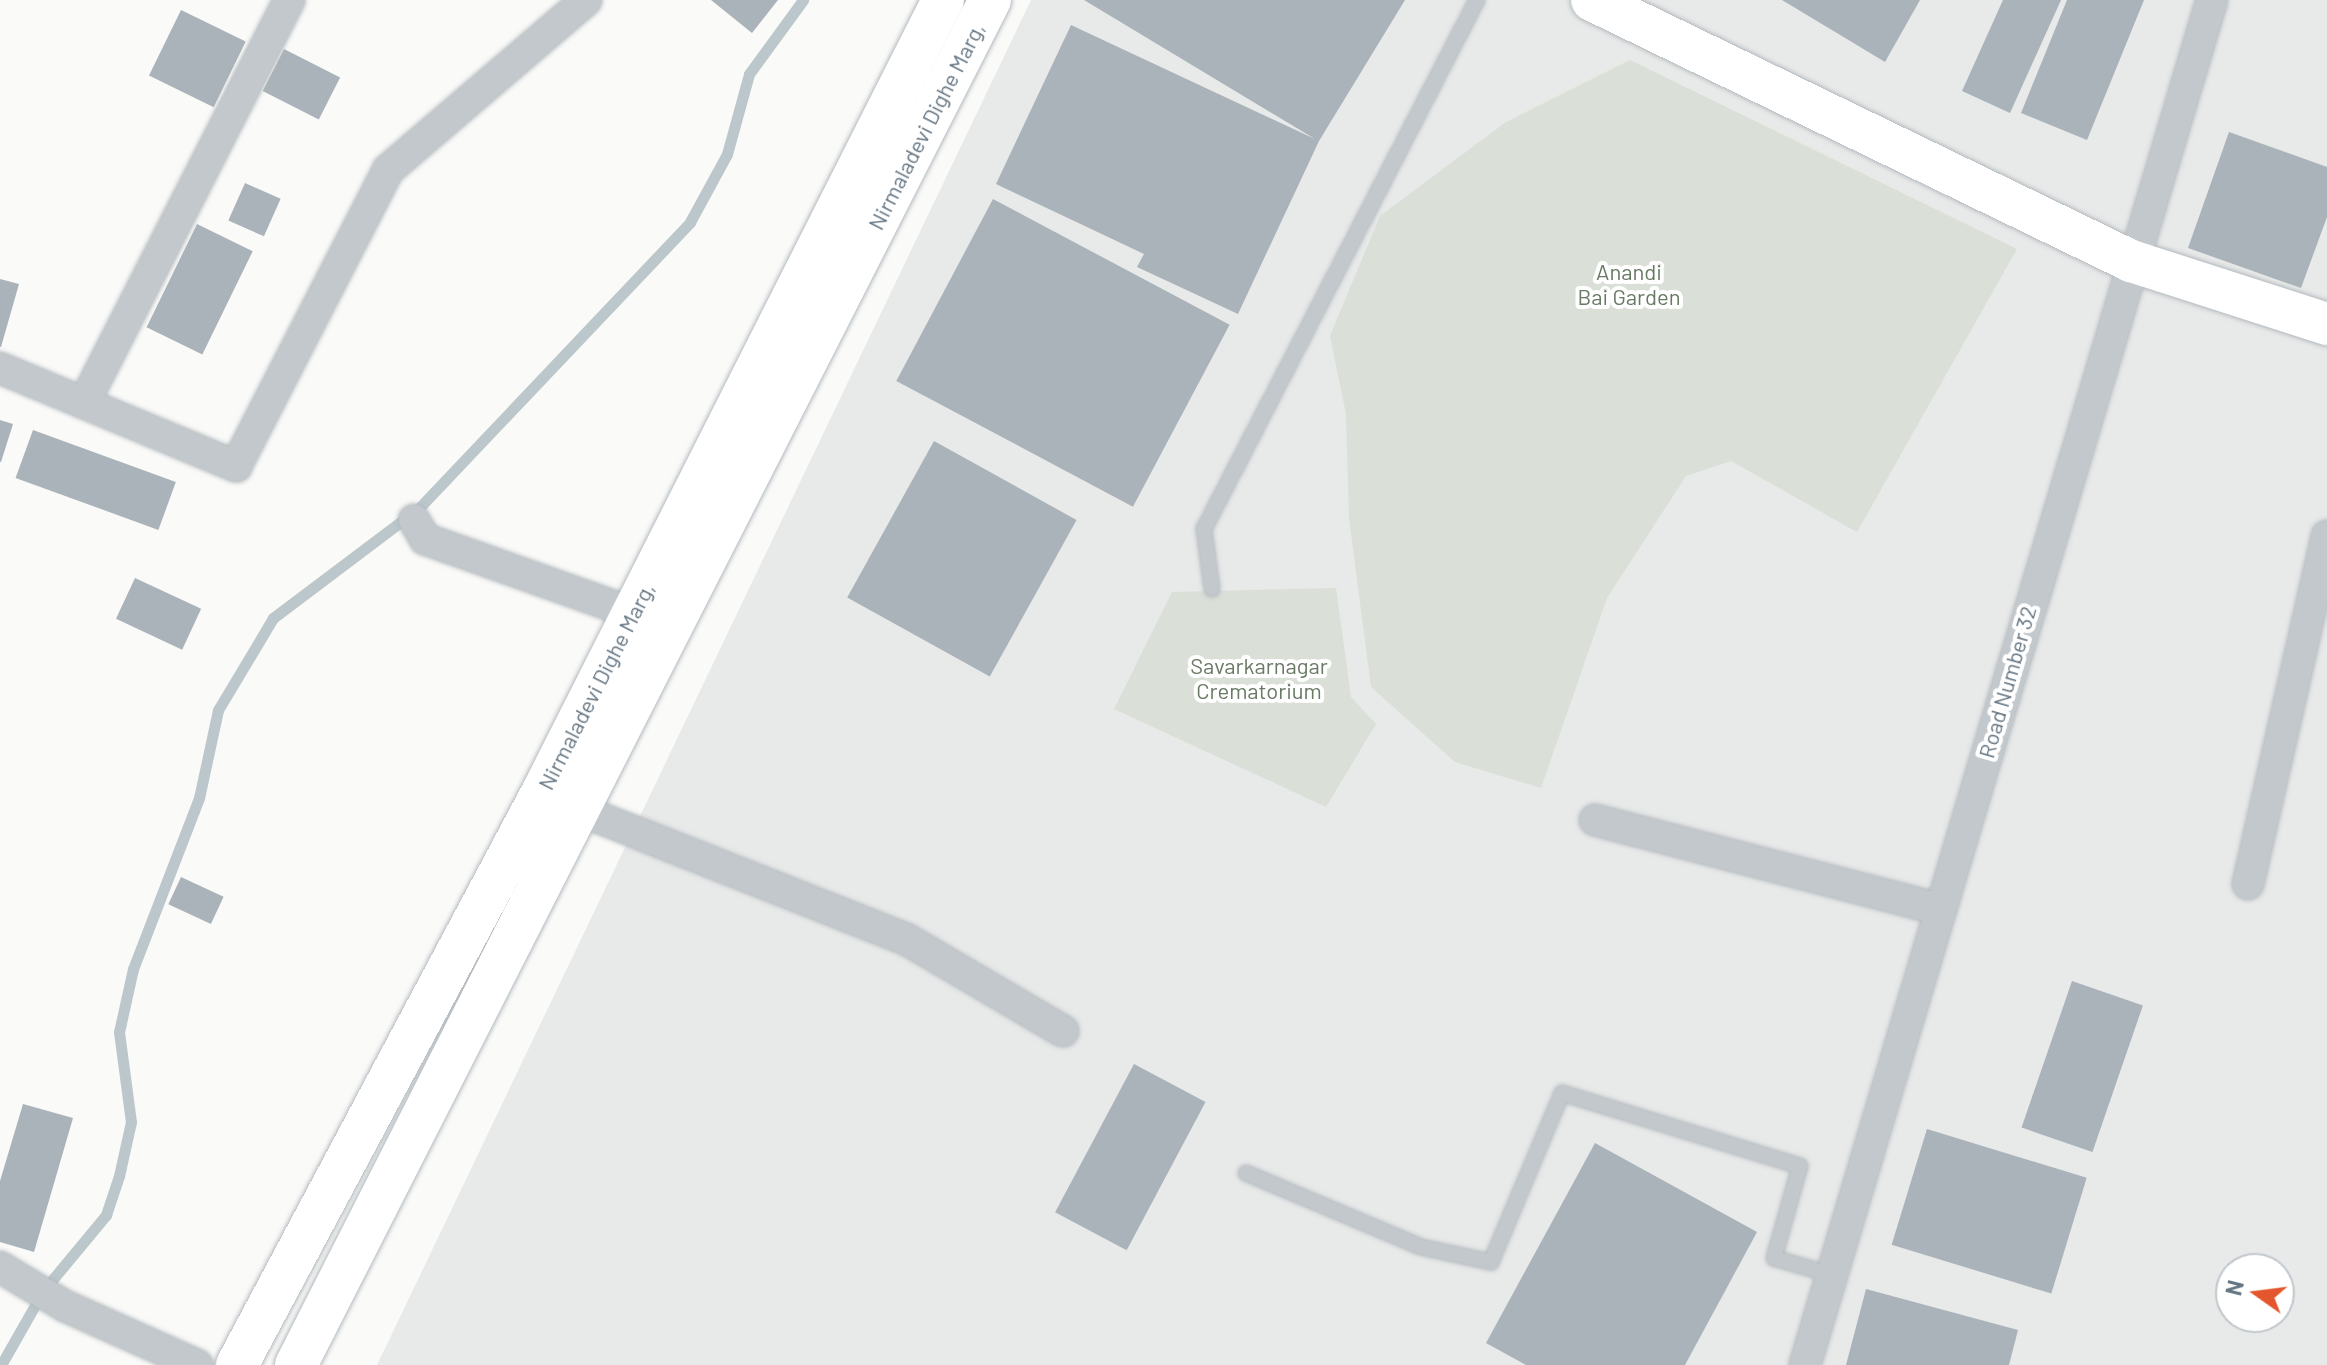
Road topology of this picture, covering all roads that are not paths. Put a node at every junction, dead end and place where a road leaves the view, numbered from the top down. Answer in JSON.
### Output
{"nodes":[{"id":1,"x":289,"y":0,"type":"edge"},
{"id":2,"x":586,"y":0,"type":"edge"},
{"id":3,"x":943,"y":0,"type":"edge"},
{"id":4,"x":990,"y":0,"type":"edge"},
{"id":5,"x":1477,"y":0,"type":"edge"},
{"id":6,"x":1592,"y":0,"type":"edge"},
{"id":7,"x":2212,"y":0,"type":"edge"},
{"id":8,"x":2131,"y":261,"type":"junction"},
{"id":9,"x":2327,"y":324,"type":"edge"},
{"id":10,"x":0,"y":368,"type":"edge"},
{"id":11,"x":84,"y":403,"type":"junction"},
{"id":12,"x":414,"y":520,"type":"dead end"},
{"id":13,"x":2327,"y":536,"type":"edge"},
{"id":14,"x":1212,"y":589,"type":"dead end"},
{"id":15,"x":633,"y":613,"type":"junction"},
{"id":16,"x":560,"y":802,"type":"junction"},
{"id":17,"x":1595,"y":820,"type":"dead end"},
{"id":18,"x":2248,"y":884,"type":"dead end"},
{"id":19,"x":1939,"y":909,"type":"junction"},
{"id":20,"x":1063,"y":1031,"type":"dead end"},
{"id":21,"x":1246,"y":1173,"type":"dead end"},
{"id":22,"x":12,"y":1274,"type":"edge"},
{"id":23,"x":1832,"y":1275,"type":"junction"},
{"id":24,"x":197,"y":1365,"type":"edge"},
{"id":25,"x":237,"y":1365,"type":"edge"},
{"id":26,"x":296,"y":1365,"type":"edge"},
{"id":27,"x":1805,"y":1365,"type":"edge"}],
"edges":[{"from":1,"to":11,"type":"street"},
{"from":2,"to":11,"type":"street"},
{"from":3,"to":15,"type":"main road","name":"Nirmaladevi Dighe Marg,"},
{"from":4,"to":16,"type":"main road","name":"Nirmaladevi Dighe Marg,"},
{"from":5,"to":14,"type":"lane"},
{"from":6,"to":8,"type":"main road"},
{"from":7,"to":8,"type":"street","name":"Road Number 32"},
{"from":8,"to":9,"type":"main road"},
{"from":8,"to":19,"type":"street","name":"Road Number 32"},
{"from":10,"to":11,"type":"street"},
{"from":12,"to":15,"type":"street"},
{"from":13,"to":18,"type":"street"},
{"from":15,"to":16,"type":"main road","name":"Nirmaladevi Dighe Marg,"},
{"from":16,"to":20,"type":"street"},
{"from":16,"to":25,"type":"main road","name":"Nirmaladevi Dighe Marg,"},
{"from":16,"to":26,"type":"main road","name":"Nirmaladevi Dighe Marg,"},
{"from":17,"to":19,"type":"street"},
{"from":19,"to":23,"type":"street","name":"Road Number 32"},
{"from":21,"to":23,"type":"lane"},
{"from":22,"to":24,"type":"street"},
{"from":23,"to":27,"type":"street","name":"Road Number 32"}]}
